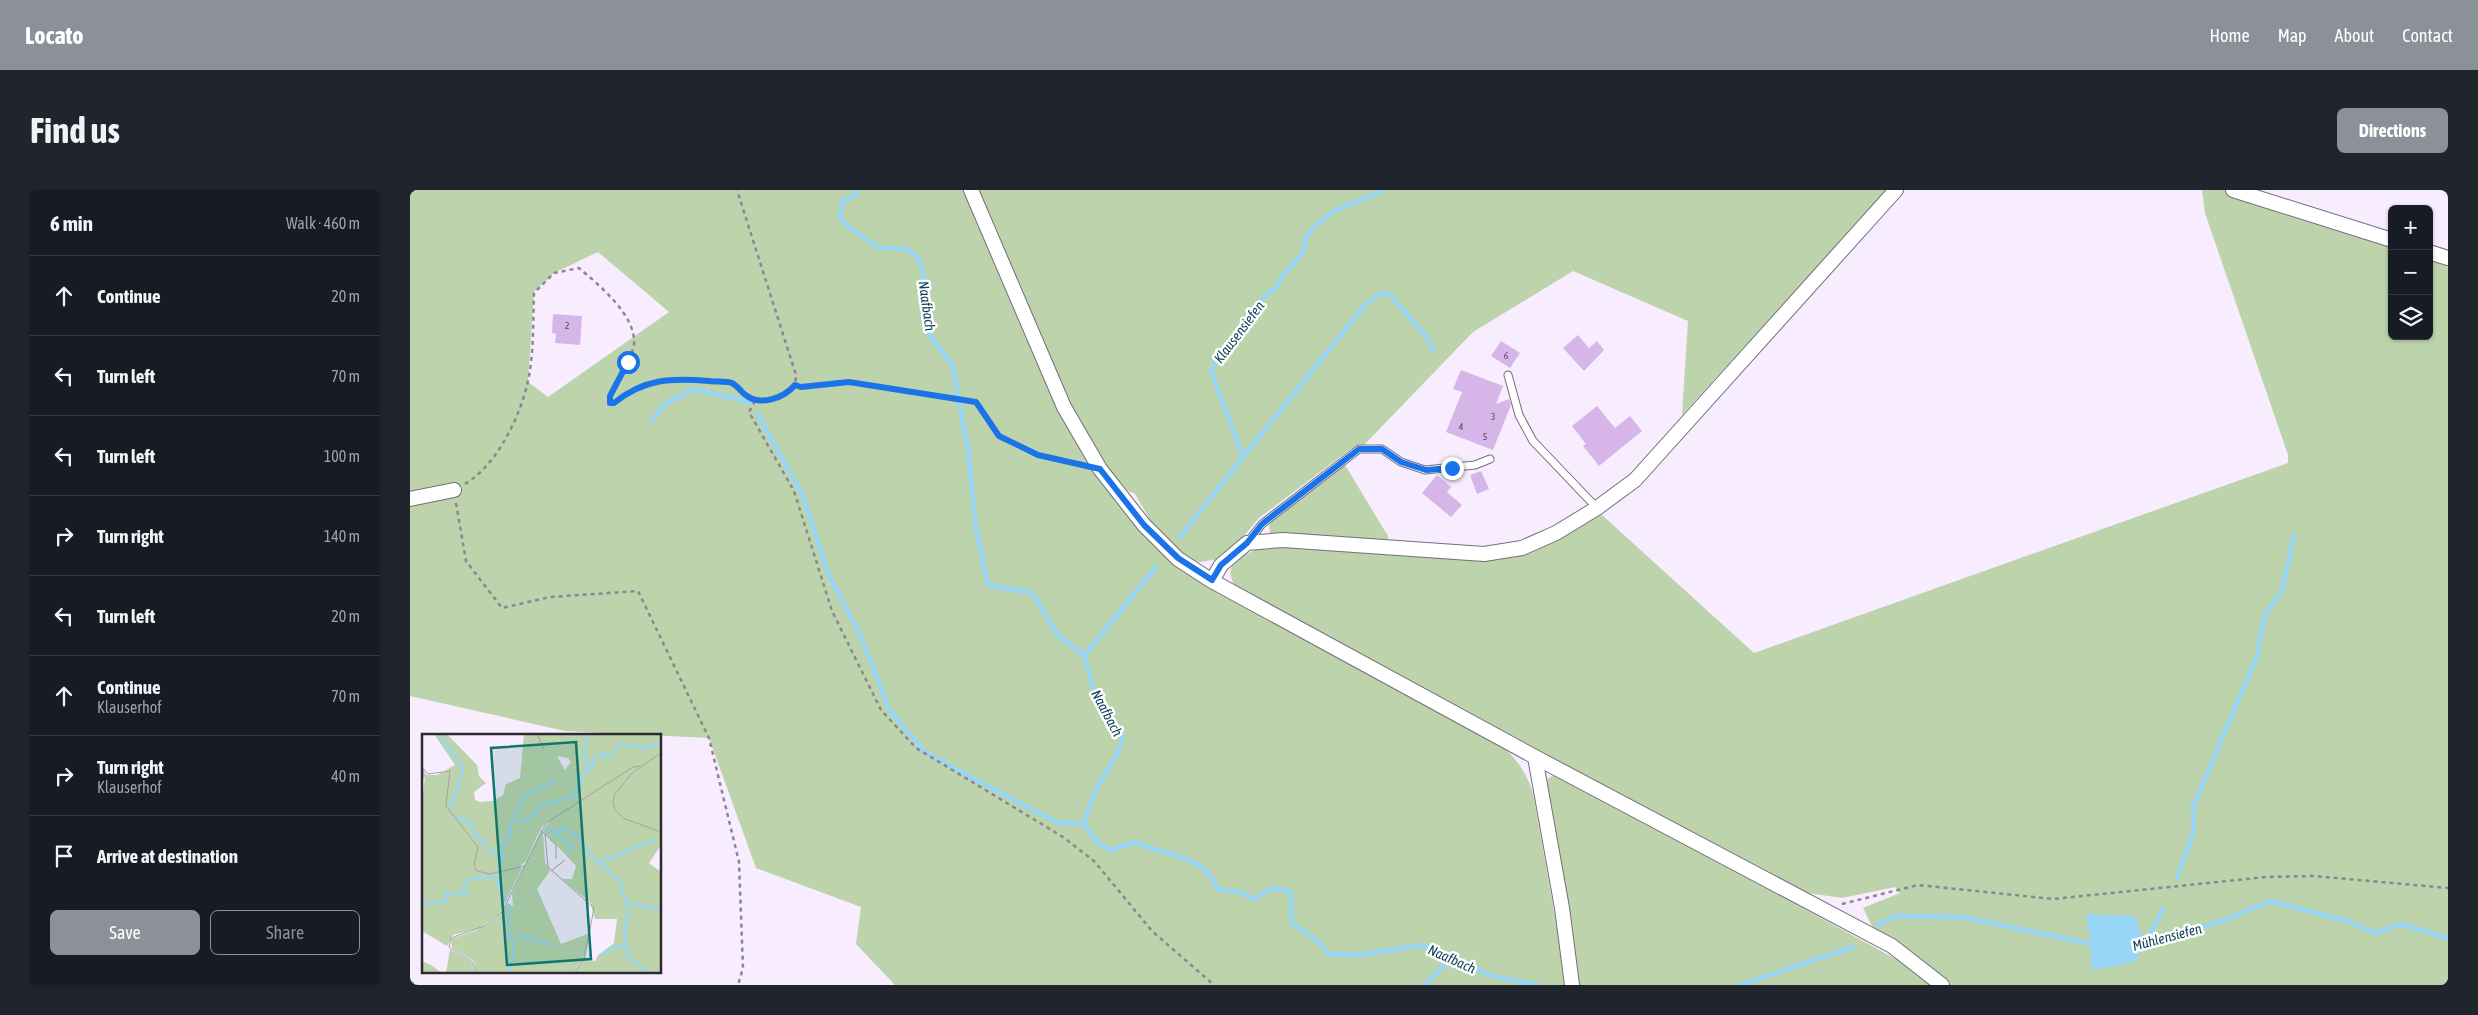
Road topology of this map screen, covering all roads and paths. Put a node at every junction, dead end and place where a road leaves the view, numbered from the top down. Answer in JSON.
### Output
{"nodes":[{"id":1,"x":737,"y":190,"type":"edge"},
{"id":2,"x":971,"y":190,"type":"edge"},
{"id":3,"x":1896,"y":190,"type":"edge"},
{"id":4,"x":2232,"y":190,"type":"edge"},
{"id":5,"x":2388,"y":239,"type":"edge"},
{"id":6,"x":2433,"y":253,"type":"edge"},
{"id":7,"x":2448,"y":258,"type":"edge"},
{"id":8,"x":1508,"y":375,"type":"dead end"},
{"id":9,"x":795,"y":385,"type":"junction"},
{"id":10,"x":755,"y":401,"type":"junction"},
{"id":11,"x":1490,"y":459,"type":"dead end"},
{"id":12,"x":1100,"y":469,"type":"junction"},
{"id":13,"x":454,"y":490,"type":"junction"},
{"id":14,"x":410,"y":499,"type":"edge"},
{"id":15,"x":1597,"y":508,"type":"junction"},
{"id":16,"x":1247,"y":543,"type":"junction"},
{"id":17,"x":1212,"y":580,"type":"junction"},
{"id":18,"x":1535,"y":757,"type":"junction"},
{"id":19,"x":2448,"y":888,"type":"edge"},
{"id":20,"x":1821,"y":909,"type":"junction"},
{"id":21,"x":410,"y":982,"type":"edge"},
{"id":22,"x":417,"y":985,"type":"edge"},
{"id":23,"x":738,"y":985,"type":"edge"},
{"id":24,"x":1214,"y":985,"type":"edge"},
{"id":25,"x":1572,"y":985,"type":"edge"},
{"id":26,"x":1942,"y":985,"type":"edge"}],
"edges":[{"from":1,"to":9,"type":"path"},
{"from":2,"to":12,"type":"street"},
{"from":3,"to":15,"type":"street"},
{"from":4,"to":5,"type":"street"},
{"from":6,"to":7,"type":"street"},
{"from":8,"to":15,"type":"lane"},
{"from":9,"to":10,"type":"path"},
{"from":9,"to":12,"type":"path"},
{"from":10,"to":13,"type":"path"},
{"from":10,"to":24,"type":"path"},
{"from":11,"to":16,"type":"lane"},
{"from":12,"to":17,"type":"street"},
{"from":13,"to":14,"type":"street"},
{"from":13,"to":23,"type":"path"},
{"from":15,"to":16,"type":"street"},
{"from":16,"to":17,"type":"street"},
{"from":17,"to":18,"type":"street"},
{"from":18,"to":20,"type":"street"},
{"from":18,"to":25,"type":"street"},
{"from":19,"to":20,"type":"path"},
{"from":20,"to":26,"type":"street"},
{"from":21,"to":22,"type":"path"}]}
